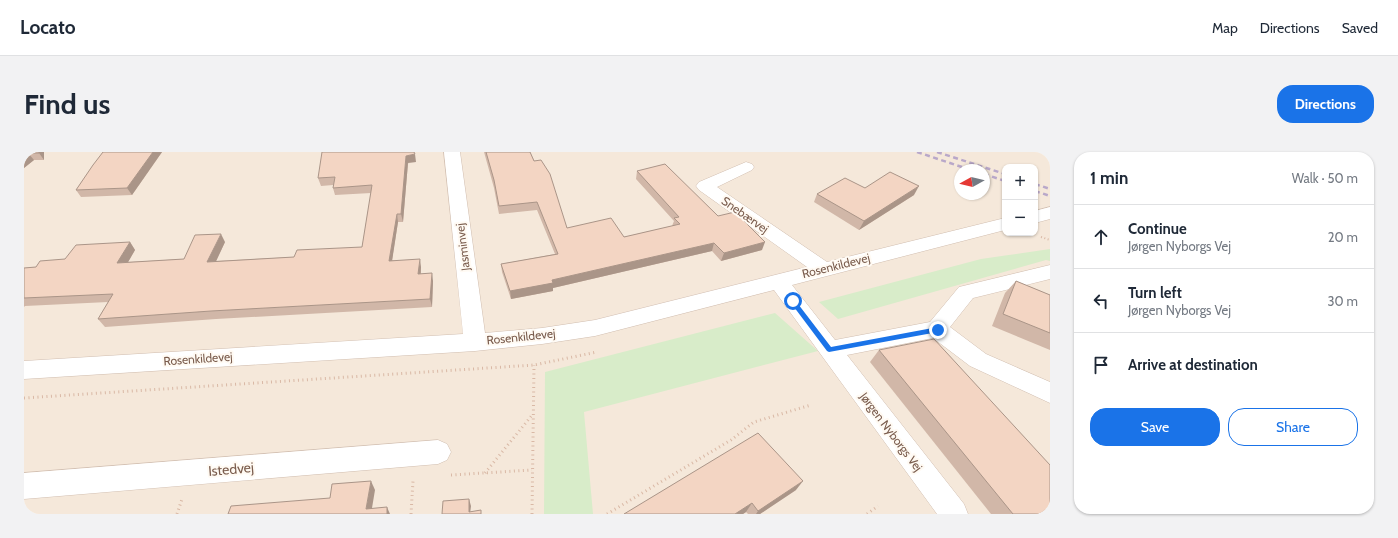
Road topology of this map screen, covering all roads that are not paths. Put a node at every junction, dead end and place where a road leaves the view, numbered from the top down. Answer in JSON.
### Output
{"nodes":[{"id":1,"x":452,"y":152,"type":"edge"},
{"id":2,"x":746,"y":167,"type":"dead end"},
{"id":3,"x":1050,"y":213,"type":"edge"},
{"id":4,"x":1038,"y":216,"type":"edge"},
{"id":5,"x":1002,"y":225,"type":"edge"},
{"id":6,"x":823,"y":269,"type":"junction"},
{"id":7,"x":1050,"y":272,"type":"edge"},
{"id":8,"x":778,"y":281,"type":"junction"},
{"id":9,"x":938,"y":330,"type":"junction"},
{"id":10,"x":475,"y":342,"type":"junction"},
{"id":11,"x":829,"y":350,"type":"junction"},
{"id":12,"x":24,"y":370,"type":"edge"},
{"id":13,"x":1050,"y":393,"type":"edge"},
{"id":14,"x":426,"y":453,"type":"road end"},
{"id":15,"x":24,"y":486,"type":"edge"},
{"id":16,"x":954,"y":514,"type":"edge"}],
"edges":[{"from":1,"to":10,"type":"street","name":"Jasminvej"},
{"from":2,"to":6,"type":"street","name":"Snebærvej"},
{"from":3,"to":4,"type":"street"},
{"from":5,"to":6,"type":"street","name":"Rosenkildevej"},
{"from":6,"to":8,"type":"street","name":"Rosenkildevej"},
{"from":7,"to":9,"type":"street"},
{"from":8,"to":10,"type":"street","name":"Rosenkildevej"},
{"from":8,"to":11,"type":"street","name":"Jørgen Nyborgs Vej"},
{"from":9,"to":11,"type":"street"},
{"from":9,"to":13,"type":"street"},
{"from":10,"to":12,"type":"street","name":"Rosenkildevej"},
{"from":11,"to":16,"type":"street","name":"Jørgen Nyborgs Vej"},
{"from":14,"to":15,"type":"street","name":"Istedvej"}]}
